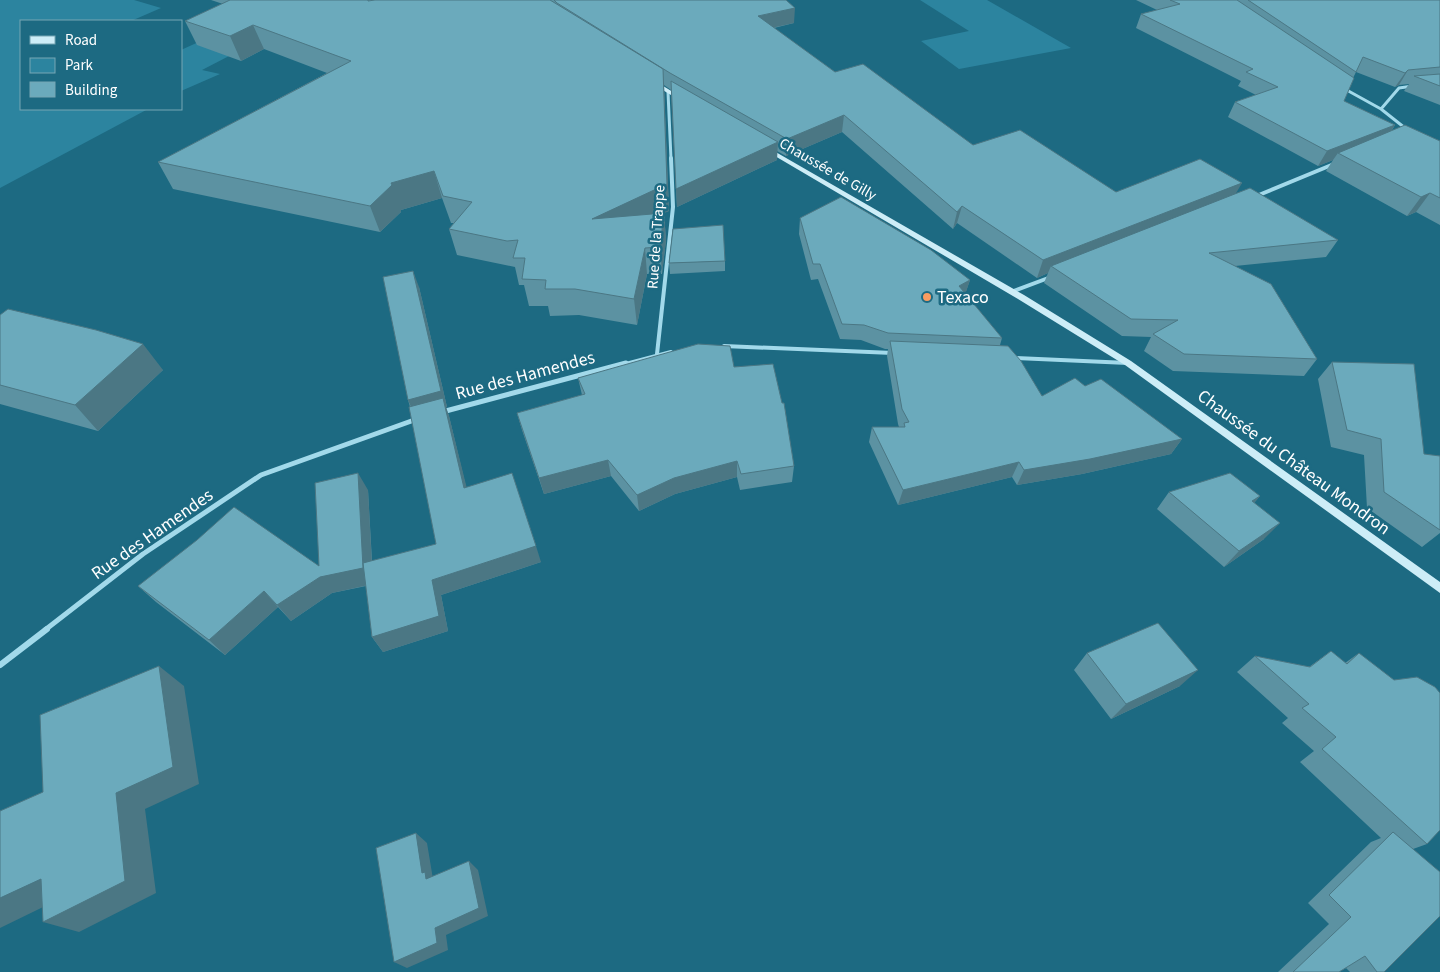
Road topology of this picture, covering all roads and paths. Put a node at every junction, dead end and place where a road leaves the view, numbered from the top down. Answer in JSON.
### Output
{"nodes":[{"id":1,"x":646,"y":77,"type":"edge"},
{"id":2,"x":1339,"y":86,"type":"edge"},
{"id":3,"x":1416,"y":86,"type":"edge"},
{"id":4,"x":668,"y":92,"type":"junction"},
{"id":5,"x":694,"y":107,"type":"edge"},
{"id":6,"x":1381,"y":109,"type":"junction"},
{"id":7,"x":1399,"y":133,"type":"edge"},
{"id":8,"x":754,"y":142,"type":"edge"},
{"id":9,"x":1343,"y":161,"type":"edge"},
{"id":10,"x":1246,"y":200,"type":"edge"},
{"id":11,"x":1056,"y":274,"type":"edge"},
{"id":12,"x":1012,"y":292,"type":"junction"},
{"id":13,"x":714,"y":345,"type":"edge"},
{"id":14,"x":676,"y":351,"type":"edge"},
{"id":15,"x":657,"y":354,"type":"junction"},
{"id":16,"x":902,"y":354,"type":"edge"},
{"id":17,"x":1010,"y":358,"type":"edge"},
{"id":18,"x":1128,"y":364,"type":"junction"},
{"id":19,"x":432,"y":415,"type":"edge"},
{"id":20,"x":422,"y":418,"type":"edge"},
{"id":21,"x":1440,"y":588,"type":"edge"},
{"id":22,"x":0,"y":665,"type":"edge"}],
"edges":[{"from":1,"to":4,"type":"main road"},
{"from":2,"to":6,"type":"street"},
{"from":3,"to":6,"type":"street"},
{"from":4,"to":5,"type":"main road"},
{"from":4,"to":15,"type":"street","name":"Rue de la Trappe"},
{"from":6,"to":7,"type":"street"},
{"from":8,"to":12,"type":"main road","name":"Chaussée de Gilly"},
{"from":9,"to":10,"type":"street"},
{"from":11,"to":12,"type":"street"},
{"from":12,"to":18,"type":"main road","name":"Chaussée de Gilly"},
{"from":13,"to":16,"type":"street"},
{"from":14,"to":15,"type":"street","name":"Rue des Hamendes"},
{"from":15,"to":19,"type":"street","name":"Rue des Hamendes"},
{"from":17,"to":18,"type":"street"},
{"from":18,"to":21,"type":"main road","name":"Chaussée du Château Mondron"},
{"from":20,"to":22,"type":"street","name":"Rue des Hamendes"}]}
